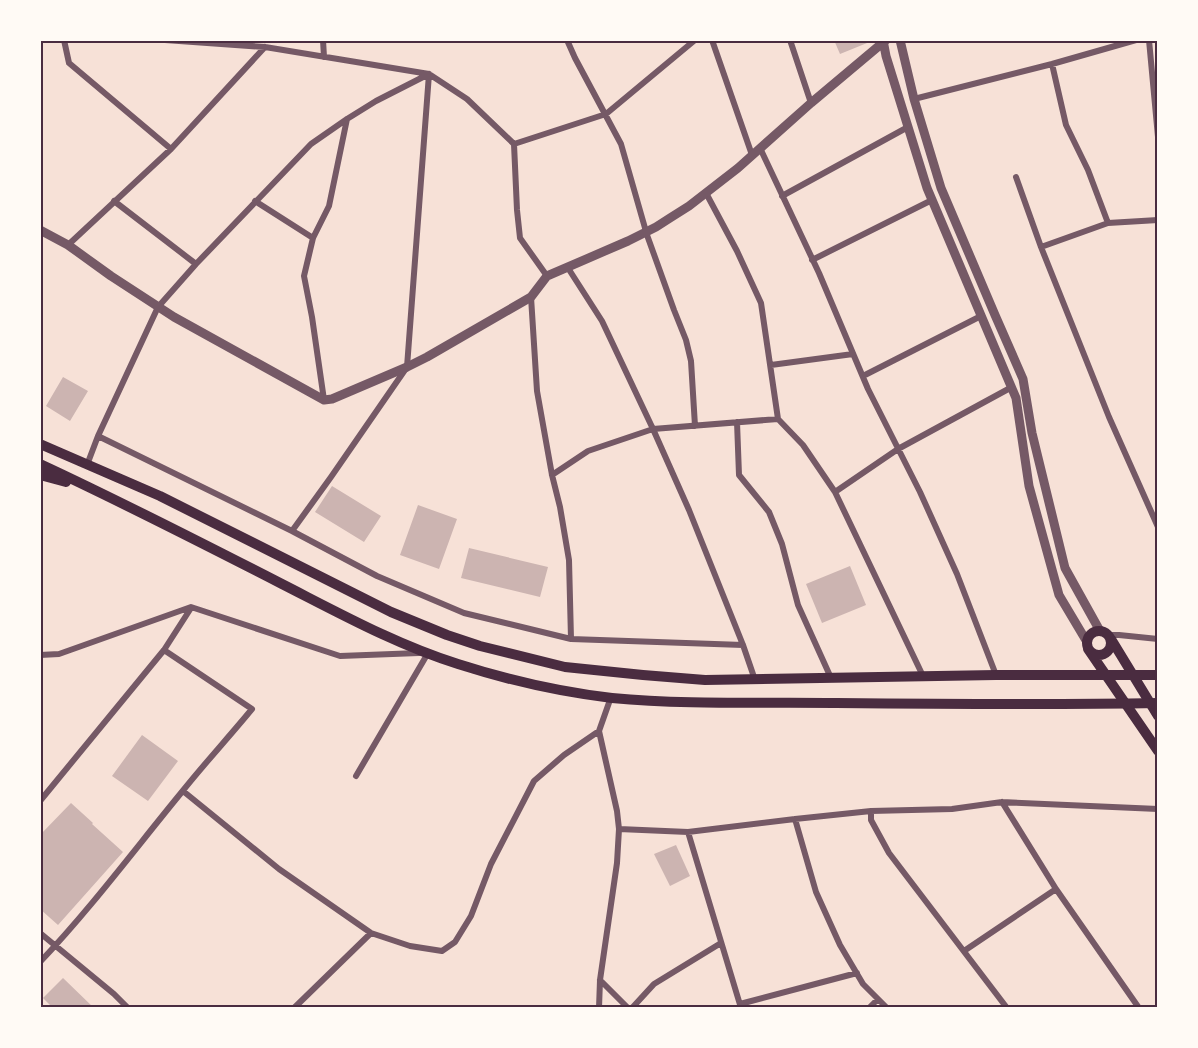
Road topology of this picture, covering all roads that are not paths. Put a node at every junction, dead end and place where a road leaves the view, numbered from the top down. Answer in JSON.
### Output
{"nodes":[{"id":1,"x":64,"y":40,"type":"edge"},
{"id":2,"x":165,"y":40,"type":"edge"},
{"id":3,"x":323,"y":40,"type":"edge"},
{"id":4,"x":567,"y":40,"type":"edge"},
{"id":5,"x":695,"y":40,"type":"edge"},
{"id":6,"x":712,"y":40,"type":"edge"},
{"id":7,"x":790,"y":40,"type":"edge"},
{"id":8,"x":900,"y":40,"type":"edge"},
{"id":9,"x":1136,"y":40,"type":"edge"},
{"id":10,"x":1149,"y":40,"type":"edge"},
{"id":11,"x":884,"y":41,"type":"edge"},
{"id":12,"x":265,"y":44,"type":"edge"},
{"id":13,"x":324,"y":57,"type":"junction"},
{"id":14,"x":1052,"y":64,"type":"junction"},
{"id":15,"x":429,"y":74,"type":"junction"},
{"id":16,"x":914,"y":99,"type":"junction"},
{"id":17,"x":810,"y":103,"type":"junction"},
{"id":18,"x":606,"y":114,"type":"junction"},
{"id":19,"x":347,"y":119,"type":"junction"},
{"id":20,"x":908,"y":127,"type":"junction"},
{"id":21,"x":1158,"y":137,"type":"edge"},
{"id":22,"x":514,"y":144,"type":"junction"},
{"id":23,"x":171,"y":149,"type":"junction"},
{"id":24,"x":756,"y":152,"type":"junction"},
{"id":25,"x":1016,"y":177,"type":"dead end"},
{"id":26,"x":706,"y":193,"type":"junction"},
{"id":27,"x":782,"y":196,"type":"junction"},
{"id":28,"x":932,"y":200,"type":"junction"},
{"id":29,"x":114,"y":201,"type":"junction"},
{"id":30,"x":255,"y":201,"type":"junction"},
{"id":31,"x":1158,"y":220,"type":"edge"},
{"id":32,"x":1108,"y":224,"type":"junction"},
{"id":33,"x":40,"y":230,"type":"edge"},
{"id":34,"x":646,"y":232,"type":"junction"},
{"id":35,"x":313,"y":238,"type":"junction"},
{"id":36,"x":68,"y":244,"type":"junction"},
{"id":37,"x":1041,"y":247,"type":"junction"},
{"id":38,"x":812,"y":260,"type":"junction"},
{"id":39,"x":196,"y":264,"type":"junction"},
{"id":40,"x":568,"y":268,"type":"junction"},
{"id":41,"x":547,"y":276,"type":"junction"},
{"id":42,"x":531,"y":297,"type":"junction"},
{"id":43,"x":158,"y":307,"type":"junction"},
{"id":44,"x":981,"y":316,"type":"junction"},
{"id":45,"x":853,"y":354,"type":"junction"},
{"id":46,"x":771,"y":364,"type":"junction"},
{"id":47,"x":407,"y":367,"type":"junction"},
{"id":48,"x":863,"y":376,"type":"junction"},
{"id":49,"x":1012,"y":387,"type":"junction"},
{"id":50,"x":324,"y":400,"type":"junction"},
{"id":51,"x":778,"y":419,"type":"junction"},
{"id":52,"x":737,"y":422,"type":"junction"},
{"id":53,"x":695,"y":426,"type":"junction"},
{"id":54,"x":653,"y":429,"type":"junction"},
{"id":55,"x":98,"y":436,"type":"junction"},
{"id":56,"x":40,"y":439,"type":"edge"},
{"id":57,"x":40,"y":444,"type":"edge"},
{"id":58,"x":898,"y":449,"type":"junction"},
{"id":59,"x":75,"y":459,"type":"junction"},
{"id":60,"x":40,"y":464,"type":"edge"},
{"id":61,"x":87,"y":465,"type":"junction"},
{"id":62,"x":40,"y":475,"type":"edge"},
{"id":63,"x":552,"y":475,"type":"junction"},
{"id":64,"x":94,"y":490,"type":"junction"},
{"id":65,"x":835,"y":492,"type":"junction"},
{"id":66,"x":1158,"y":527,"type":"edge"},
{"id":67,"x":292,"y":531,"type":"junction"},
{"id":68,"x":191,"y":608,"type":"junction"},
{"id":69,"x":1106,"y":635,"type":"junction"},
{"id":70,"x":571,"y":639,"type":"junction"},
{"id":71,"x":1158,"y":639,"type":"edge"},
{"id":72,"x":743,"y":645,"type":"junction"},
{"id":73,"x":1088,"y":646,"type":"junction"},
{"id":74,"x":164,"y":650,"type":"junction"},
{"id":75,"x":428,"y":653,"type":"junction"},
{"id":76,"x":40,"y":655,"type":"edge"},
{"id":77,"x":996,"y":675,"type":"junction"},
{"id":78,"x":1158,"y":675,"type":"edge"},
{"id":79,"x":923,"y":676,"type":"junction"},
{"id":80,"x":831,"y":678,"type":"junction"},
{"id":81,"x":755,"y":680,"type":"junction"},
{"id":82,"x":612,"y":698,"type":"junction"},
{"id":83,"x":1158,"y":703,"type":"edge"},
{"id":84,"x":1158,"y":716,"type":"edge"},
{"id":85,"x":598,"y":731,"type":"junction"},
{"id":86,"x":1158,"y":751,"type":"edge"},
{"id":87,"x":356,"y":776,"type":"dead end"},
{"id":88,"x":183,"y":791,"type":"junction"},
{"id":89,"x":40,"y":801,"type":"edge"},
{"id":90,"x":1002,"y":802,"type":"junction"},
{"id":91,"x":1158,"y":809,"type":"edge"},
{"id":92,"x":871,"y":811,"type":"junction"},
{"id":93,"x":795,"y":819,"type":"junction"},
{"id":94,"x":619,"y":829,"type":"junction"},
{"id":95,"x":688,"y":832,"type":"junction"},
{"id":96,"x":1056,"y":889,"type":"junction"},
{"id":97,"x":40,"y":933,"type":"edge"},
{"id":98,"x":371,"y":933,"type":"junction"},
{"id":99,"x":721,"y":943,"type":"junction"},
{"id":100,"x":55,"y":946,"type":"junction"},
{"id":101,"x":964,"y":951,"type":"junction"},
{"id":102,"x":40,"y":962,"type":"edge"},
{"id":103,"x":857,"y":973,"type":"junction"},
{"id":104,"x":600,"y":980,"type":"junction"},
{"id":105,"x":878,"y":999,"type":"junction"},
{"id":106,"x":740,"y":1006,"type":"edge"},
{"id":107,"x":128,"y":1008,"type":"edge"},
{"id":108,"x":294,"y":1008,"type":"edge"},
{"id":109,"x":599,"y":1008,"type":"edge"},
{"id":110,"x":630,"y":1008,"type":"edge"},
{"id":111,"x":869,"y":1008,"type":"edge"},
{"id":112,"x":887,"y":1008,"type":"edge"},
{"id":113,"x":1007,"y":1008,"type":"edge"},
{"id":114,"x":1139,"y":1008,"type":"edge"}],
"edges":[{"from":1,"to":23,"type":"street"},
{"from":2,"to":12,"type":"street"},
{"from":3,"to":13,"type":"street"},
{"from":4,"to":18,"type":"street"},
{"from":5,"to":18,"type":"street"},
{"from":6,"to":24,"type":"street"},
{"from":7,"to":17,"type":"street"},
{"from":8,"to":16,"type":"street"},
{"from":9,"to":14,"type":"street"},
{"from":10,"to":21,"type":"street"},
{"from":11,"to":17,"type":"street"},
{"from":11,"to":20,"type":"street"},
{"from":12,"to":13,"type":"street"},
{"from":12,"to":23,"type":"street"},
{"from":13,"to":15,"type":"street"},
{"from":14,"to":16,"type":"street"},
{"from":14,"to":32,"type":"street"},
{"from":15,"to":19,"type":"street"},
{"from":15,"to":22,"type":"street"},
{"from":15,"to":47,"type":"street"},
{"from":16,"to":69,"type":"street"},
{"from":17,"to":24,"type":"street"},
{"from":18,"to":22,"type":"street"},
{"from":18,"to":34,"type":"street"},
{"from":19,"to":30,"type":"street"},
{"from":19,"to":35,"type":"street"},
{"from":20,"to":27,"type":"street"},
{"from":20,"to":28,"type":"street"},
{"from":22,"to":41,"type":"street"},
{"from":23,"to":29,"type":"street"},
{"from":24,"to":26,"type":"street"},
{"from":24,"to":27,"type":"street"},
{"from":25,"to":37,"type":"street"},
{"from":26,"to":34,"type":"street"},
{"from":26,"to":46,"type":"street"},
{"from":27,"to":38,"type":"street"},
{"from":28,"to":38,"type":"street"},
{"from":28,"to":44,"type":"street"},
{"from":29,"to":36,"type":"street"},
{"from":29,"to":39,"type":"street"},
{"from":30,"to":35,"type":"street"},
{"from":30,"to":39,"type":"street"},
{"from":31,"to":32,"type":"street"},
{"from":32,"to":37,"type":"street"},
{"from":33,"to":36,"type":"street"},
{"from":34,"to":40,"type":"street"},
{"from":34,"to":53,"type":"street"},
{"from":35,"to":50,"type":"street"},
{"from":36,"to":43,"type":"street"},
{"from":37,"to":66,"type":"street"},
{"from":38,"to":45,"type":"street"},
{"from":39,"to":43,"type":"street"},
{"from":40,"to":41,"type":"street"},
{"from":40,"to":54,"type":"street"},
{"from":41,"to":42,"type":"street"},
{"from":42,"to":47,"type":"street"},
{"from":42,"to":63,"type":"street"},
{"from":43,"to":50,"type":"street"},
{"from":43,"to":55,"type":"street"},
{"from":44,"to":48,"type":"street"},
{"from":44,"to":49,"type":"street"},
{"from":45,"to":46,"type":"street"},
{"from":45,"to":48,"type":"street"},
{"from":46,"to":51,"type":"street"},
{"from":47,"to":50,"type":"street"},
{"from":47,"to":67,"type":"street"},
{"from":48,"to":58,"type":"street"},
{"from":49,"to":58,"type":"street"},
{"from":49,"to":73,"type":"street"},
{"from":51,"to":52,"type":"street"},
{"from":51,"to":65,"type":"street"},
{"from":52,"to":53,"type":"street"},
{"from":52,"to":80,"type":"street"},
{"from":53,"to":54,"type":"street"},
{"from":54,"to":63,"type":"street"},
{"from":54,"to":72,"type":"street"},
{"from":55,"to":61,"type":"street"},
{"from":55,"to":67,"type":"street"},
{"from":56,"to":59,"type":"main road"},
{"from":57,"to":59,"type":"main road"},
{"from":58,"to":65,"type":"street"},
{"from":58,"to":77,"type":"street"},
{"from":59,"to":61,"type":"main road"},
{"from":60,"to":64,"type":"main road"},
{"from":61,"to":81,"type":"main road"},
{"from":62,"to":64,"type":"main road"},
{"from":63,"to":70,"type":"street"},
{"from":64,"to":75,"type":"main road"},
{"from":65,"to":79,"type":"street"},
{"from":67,"to":70,"type":"street"},
{"from":68,"to":74,"type":"street"},
{"from":68,"to":75,"type":"street"},
{"from":68,"to":76,"type":"street"},
{"from":69,"to":71,"type":"street"},
{"from":69,"to":73,"type":"main road"},
{"from":69,"to":73,"type":"main road"},
{"from":69,"to":84,"type":"main road"},
{"from":70,"to":72,"type":"street"},
{"from":72,"to":81,"type":"street"},
{"from":73,"to":86,"type":"main road"},
{"from":74,"to":88,"type":"street"},
{"from":74,"to":89,"type":"street"},
{"from":75,"to":82,"type":"main road"},
{"from":75,"to":87,"type":"street"},
{"from":77,"to":78,"type":"main road"},
{"from":77,"to":79,"type":"main road"},
{"from":79,"to":80,"type":"main road"},
{"from":80,"to":81,"type":"main road"},
{"from":82,"to":83,"type":"main road"},
{"from":82,"to":85,"type":"street"},
{"from":85,"to":94,"type":"street"},
{"from":85,"to":98,"type":"street"},
{"from":88,"to":98,"type":"street"},
{"from":88,"to":100,"type":"street"},
{"from":90,"to":91,"type":"street"},
{"from":90,"to":92,"type":"street"},
{"from":90,"to":96,"type":"street"},
{"from":92,"to":93,"type":"street"},
{"from":92,"to":101,"type":"street"},
{"from":93,"to":95,"type":"street"},
{"from":93,"to":103,"type":"street"},
{"from":94,"to":95,"type":"street"},
{"from":94,"to":104,"type":"street"},
{"from":95,"to":99,"type":"street"},
{"from":96,"to":101,"type":"street"},
{"from":96,"to":114,"type":"street"},
{"from":97,"to":100,"type":"street"},
{"from":98,"to":108,"type":"street"},
{"from":99,"to":106,"type":"street"},
{"from":99,"to":110,"type":"street"},
{"from":100,"to":102,"type":"street"},
{"from":100,"to":107,"type":"street"},
{"from":101,"to":113,"type":"street"},
{"from":103,"to":105,"type":"street"},
{"from":103,"to":106,"type":"street"},
{"from":104,"to":109,"type":"street"},
{"from":104,"to":110,"type":"street"},
{"from":105,"to":111,"type":"street"},
{"from":105,"to":112,"type":"street"}]}
